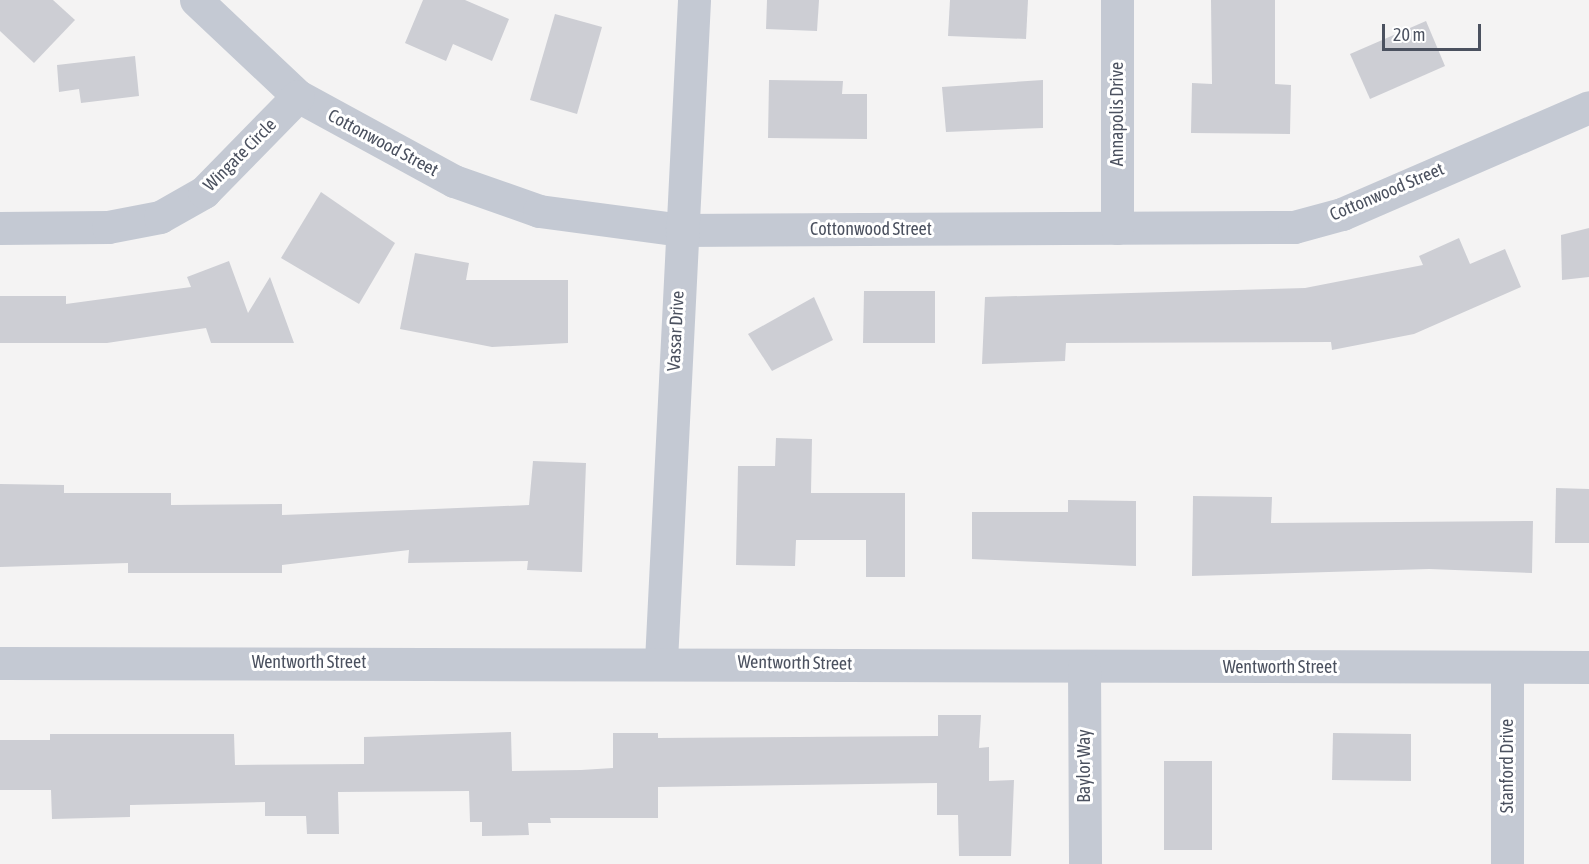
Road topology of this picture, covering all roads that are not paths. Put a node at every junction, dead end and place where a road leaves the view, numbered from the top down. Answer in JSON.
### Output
{"nodes":[{"id":1,"x":196,"y":0,"type":"edge"},
{"id":2,"x":694,"y":0,"type":"edge"},
{"id":3,"x":1117,"y":0,"type":"edge"},
{"id":4,"x":298,"y":96,"type":"junction"},
{"id":5,"x":1589,"y":107,"type":"edge"},
{"id":6,"x":0,"y":228,"type":"edge"},
{"id":7,"x":1117,"y":228,"type":"junction"},
{"id":8,"x":681,"y":230,"type":"junction"},
{"id":9,"x":661,"y":661,"type":"junction"},
{"id":10,"x":0,"y":663,"type":"edge"},
{"id":11,"x":1084,"y":667,"type":"junction"},
{"id":12,"x":1507,"y":667,"type":"junction"},
{"id":13,"x":1589,"y":667,"type":"edge"},
{"id":14,"x":1085,"y":864,"type":"edge"},
{"id":15,"x":1507,"y":864,"type":"edge"}],
"edges":[{"from":1,"to":4,"type":"street","name":"Cottonwood Street"},
{"from":2,"to":8,"type":"street","name":"Vassar Drive"},
{"from":3,"to":7,"type":"street","name":"Annapolis Drive"},
{"from":4,"to":6,"type":"street","name":"Wingate Circle"},
{"from":4,"to":8,"type":"street","name":"Cottonwood Street"},
{"from":5,"to":7,"type":"street","name":"Cottonwood Street"},
{"from":7,"to":8,"type":"street","name":"Cottonwood Street"},
{"from":8,"to":9,"type":"street","name":"Vassar Drive"},
{"from":9,"to":10,"type":"street","name":"Wentworth Street"},
{"from":9,"to":11,"type":"street","name":"Wentworth Street"},
{"from":11,"to":12,"type":"street","name":"Wentworth Street"},
{"from":11,"to":14,"type":"street","name":"Baylor Way"},
{"from":12,"to":13,"type":"street","name":"Wentworth Street"},
{"from":12,"to":15,"type":"street","name":"Stanford Drive"}]}
